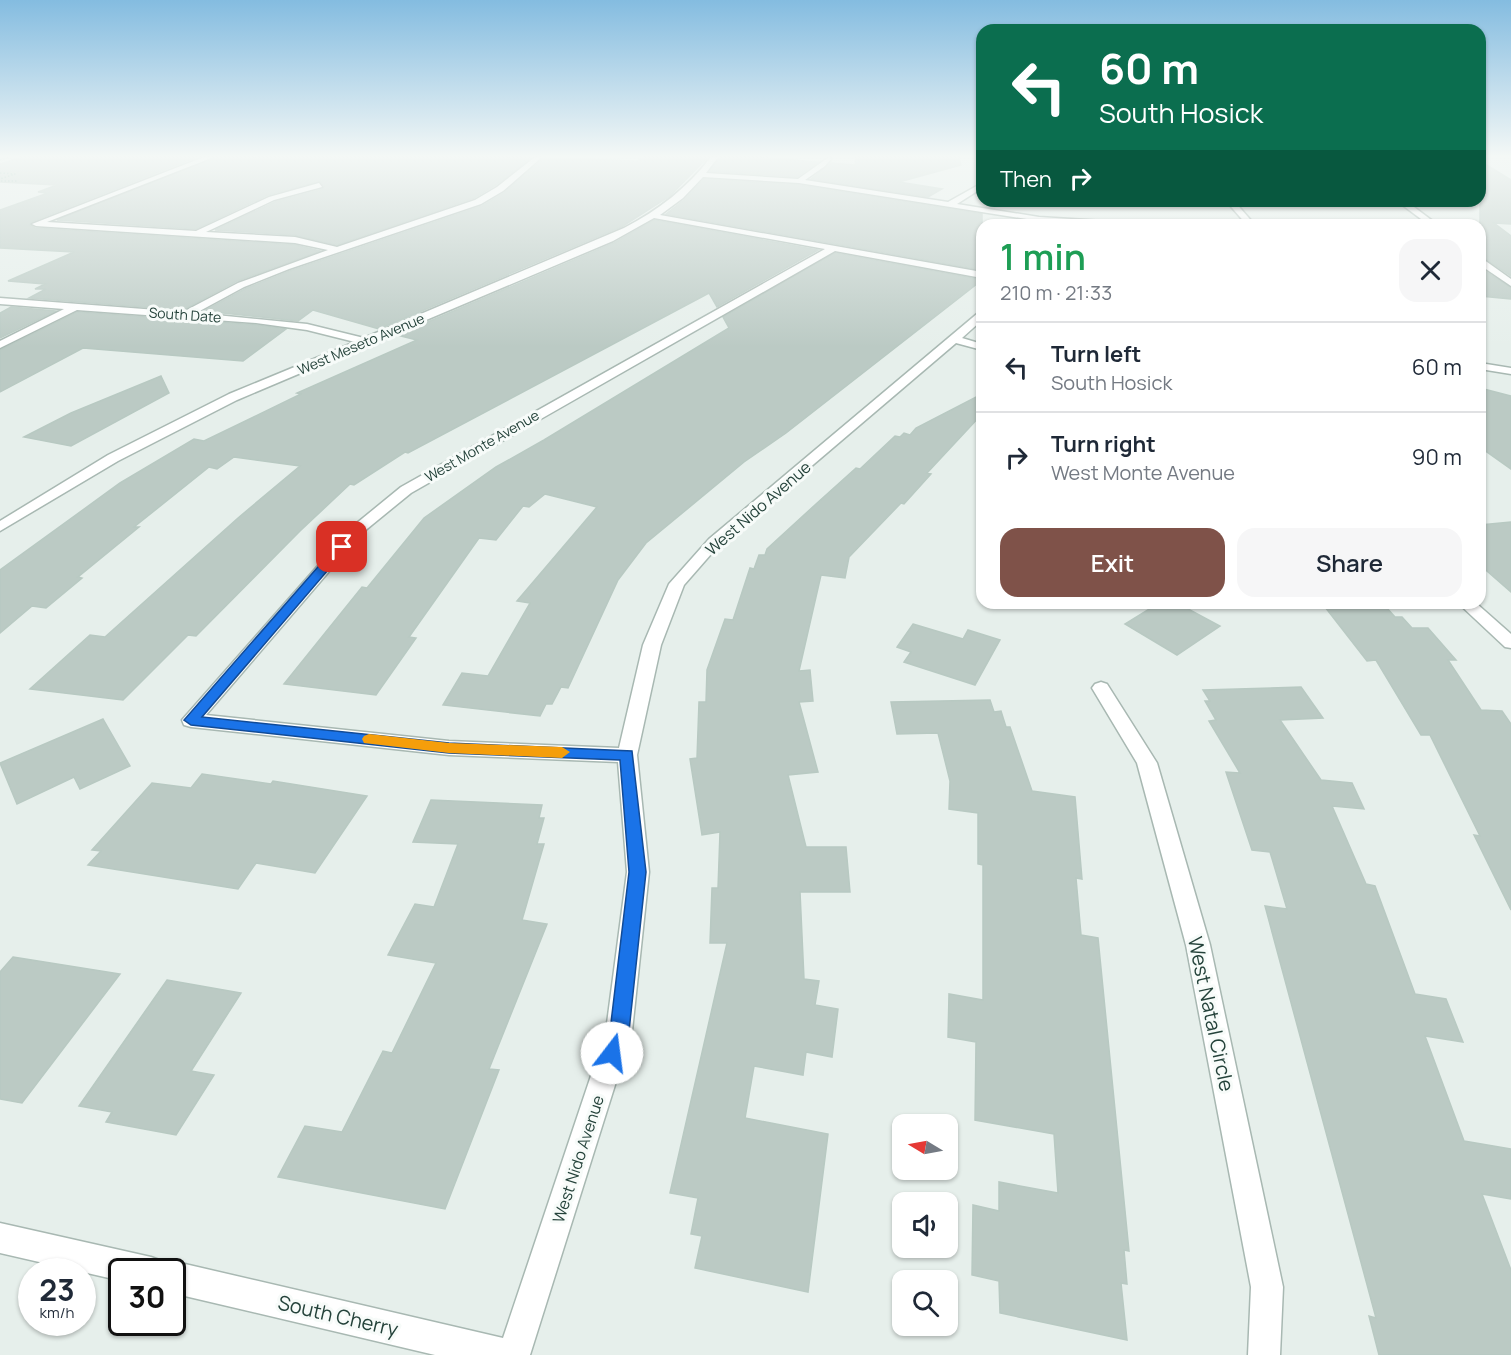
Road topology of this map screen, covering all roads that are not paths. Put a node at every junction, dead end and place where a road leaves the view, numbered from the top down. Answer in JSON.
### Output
{"nodes":[{"id":1,"x":46,"y":220,"type":"edge"},
{"id":2,"x":223,"y":220,"type":"edge"},
{"id":3,"x":425,"y":220,"type":"edge"},
{"id":4,"x":647,"y":220,"type":"edge"},
{"id":5,"x":679,"y":220,"type":"edge"},
{"id":6,"x":198,"y":232,"type":"junction"},
{"id":7,"x":834,"y":248,"type":"junction"},
{"id":8,"x":338,"y":250,"type":"junction"},
{"id":9,"x":1486,"y":264,"type":"edge"},
{"id":10,"x":976,"y":275,"type":"edge"},
{"id":11,"x":1511,"y":283,"type":"edge"},
{"id":12,"x":0,"y":301,"type":"edge"},
{"id":13,"x":76,"y":307,"type":"junction"},
{"id":14,"x":184,"y":315,"type":"junction"},
{"id":15,"x":976,"y":320,"type":"edge"},
{"id":16,"x":955,"y":339,"type":"junction"},
{"id":17,"x":367,"y":342,"type":"junction"},
{"id":18,"x":0,"y":345,"type":"edge"},
{"id":19,"x":976,"y":345,"type":"edge"},
{"id":20,"x":1486,"y":367,"type":"edge"},
{"id":21,"x":1511,"y":370,"type":"edge"},
{"id":22,"x":0,"y":527,"type":"edge"},
{"id":23,"x":1473,"y":609,"type":"edge"},
{"id":24,"x":1511,"y":643,"type":"edge"},
{"id":25,"x":1101,"y":688,"type":"dead end"},
{"id":26,"x":627,"y":755,"type":"junction"},
{"id":27,"x":0,"y":1238,"type":"edge"},
{"id":28,"x":108,"y":1262,"type":"edge"},
{"id":29,"x":186,"y":1280,"type":"edge"},
{"id":30,"x":504,"y":1355,"type":"edge"},
{"id":31,"x":514,"y":1355,"type":"edge"},
{"id":32,"x":1264,"y":1355,"type":"edge"}],
"edges":[{"from":1,"to":6,"type":"street"},
{"from":2,"to":6,"type":"street"},
{"from":3,"to":8,"type":"street"},
{"from":4,"to":17,"type":"street","name":"West Meseto Avenue"},
{"from":5,"to":7,"type":"street"},
{"from":6,"to":8,"type":"street"},
{"from":7,"to":10,"type":"street"},
{"from":7,"to":26,"type":"street","name":"West Monte Avenue"},
{"from":8,"to":14,"type":"street"},
{"from":9,"to":11,"type":"street"},
{"from":12,"to":13,"type":"street","name":"South Date"},
{"from":13,"to":14,"type":"street","name":"South Date"},
{"from":13,"to":18,"type":"street"},
{"from":14,"to":17,"type":"street","name":"South Date"},
{"from":15,"to":16,"type":"street","name":"West Nido Avenue"},
{"from":16,"to":19,"type":"street"},
{"from":16,"to":26,"type":"street","name":"West Nido Avenue"},
{"from":17,"to":22,"type":"street","name":"West Meseto Avenue"},
{"from":20,"to":21,"type":"street"},
{"from":23,"to":24,"type":"street"},
{"from":25,"to":32,"type":"street","name":"West Natal Circle"},
{"from":26,"to":31,"type":"street","name":"West Nido Avenue"},
{"from":27,"to":28,"type":"street"},
{"from":29,"to":30,"type":"street","name":"South Cherry"}]}
